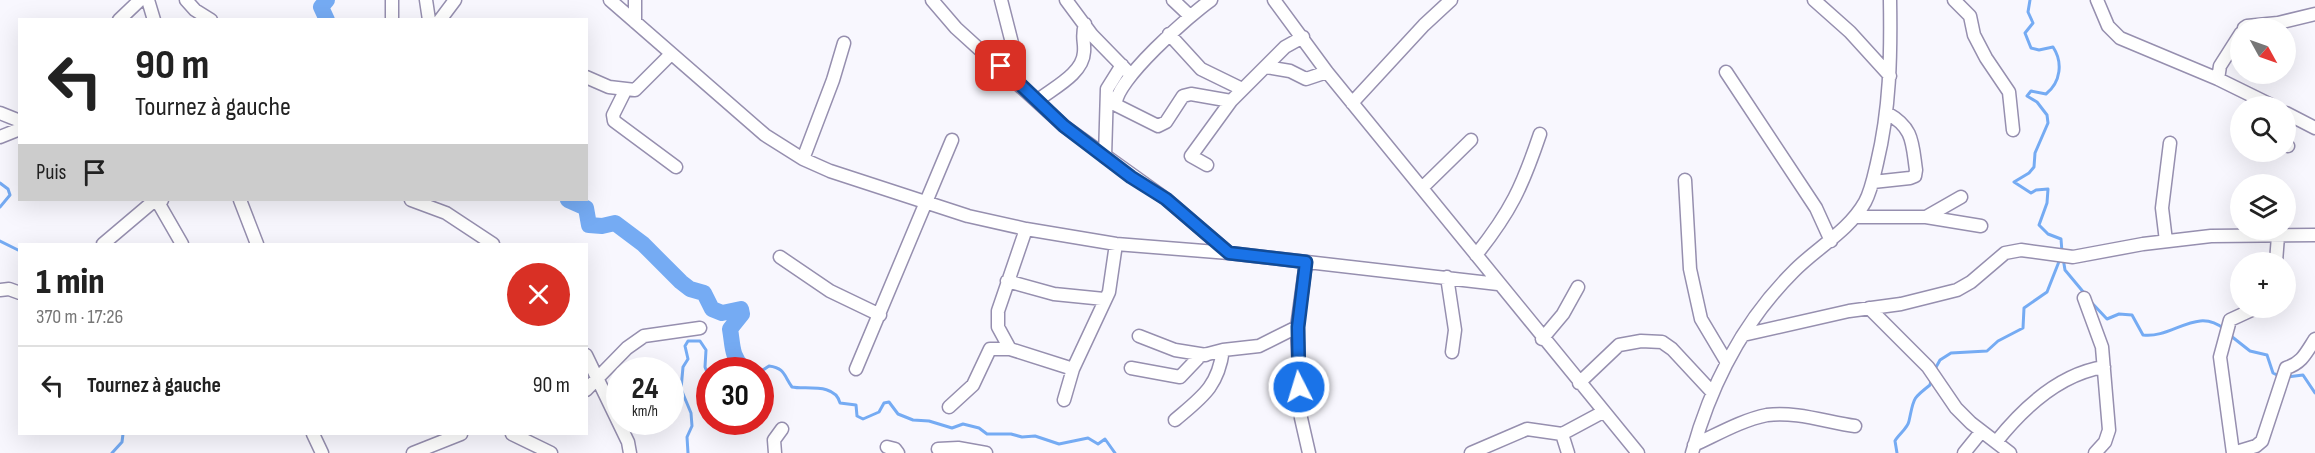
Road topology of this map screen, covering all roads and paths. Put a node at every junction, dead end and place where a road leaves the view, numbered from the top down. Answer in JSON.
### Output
{"nodes":[{"id":1,"x":140,"y":0,"type":"edge"},
{"id":2,"x":148,"y":0,"type":"edge"},
{"id":3,"x":186,"y":0,"type":"edge"},
{"id":4,"x":392,"y":0,"type":"edge"},
{"id":5,"x":426,"y":0,"type":"edge"},
{"id":6,"x":455,"y":0,"type":"edge"},
{"id":7,"x":609,"y":0,"type":"edge"},
{"id":8,"x":635,"y":0,"type":"edge"},
{"id":9,"x":932,"y":0,"type":"edge"},
{"id":10,"x":1000,"y":0,"type":"edge"},
{"id":11,"x":1066,"y":0,"type":"edge"},
{"id":12,"x":1173,"y":0,"type":"edge"},
{"id":13,"x":1211,"y":0,"type":"edge"},
{"id":14,"x":1274,"y":0,"type":"edge"},
{"id":15,"x":1451,"y":0,"type":"edge"},
{"id":16,"x":1814,"y":0,"type":"edge"},
{"id":17,"x":1890,"y":0,"type":"edge"},
{"id":18,"x":1954,"y":0,"type":"edge"},
{"id":19,"x":2097,"y":0,"type":"edge"},
{"id":20,"x":1826,"y":5,"type":"edge"},
{"id":21,"x":2315,"y":14,"type":"edge"},
{"id":22,"x":1190,"y":16,"type":"junction"},
{"id":23,"x":121,"y":18,"type":"edge"},
{"id":24,"x":153,"y":18,"type":"edge"},
{"id":25,"x":208,"y":18,"type":"edge"},
{"id":26,"x":392,"y":18,"type":"edge"},
{"id":27,"x":429,"y":18,"type":"edge"},
{"id":28,"x":442,"y":18,"type":"edge"},
{"id":29,"x":2296,"y":19,"type":"edge"},
{"id":30,"x":635,"y":22,"type":"junction"},
{"id":31,"x":1084,"y":24,"type":"junction"},
{"id":32,"x":1169,"y":34,"type":"junction"},
{"id":33,"x":1303,"y":37,"type":"junction"},
{"id":34,"x":844,"y":43,"type":"dead end"},
{"id":35,"x":2230,"y":50,"type":"edge"},
{"id":36,"x":670,"y":55,"type":"junction"},
{"id":37,"x":1122,"y":65,"type":"junction"},
{"id":38,"x":1001,"y":66,"type":"junction"},
{"id":39,"x":1266,"y":67,"type":"junction"},
{"id":40,"x":1327,"y":72,"type":"junction"},
{"id":41,"x":1726,"y":72,"type":"dead end"},
{"id":42,"x":1131,"y":75,"type":"junction"},
{"id":43,"x":1890,"y":76,"type":"junction"},
{"id":44,"x":588,"y":78,"type":"edge"},
{"id":45,"x":2218,"y":79,"type":"junction"},
{"id":46,"x":1242,"y":89,"type":"junction"},
{"id":47,"x":625,"y":91,"type":"junction"},
{"id":48,"x":2247,"y":96,"type":"edge"},
{"id":49,"x":1037,"y":101,"type":"junction"},
{"id":50,"x":1231,"y":101,"type":"junction"},
{"id":51,"x":1352,"y":103,"type":"junction"},
{"id":52,"x":0,"y":113,"type":"edge"},
{"id":53,"x":1887,"y":113,"type":"junction"},
{"id":54,"x":2296,"y":118,"type":"edge"},
{"id":55,"x":18,"y":120,"type":"edge"},
{"id":56,"x":2315,"y":128,"type":"edge"},
{"id":57,"x":18,"y":130,"type":"edge"},
{"id":58,"x":2013,"y":130,"type":"dead end"},
{"id":59,"x":1540,"y":134,"type":"dead end"},
{"id":60,"x":0,"y":137,"type":"edge"},
{"id":61,"x":952,"y":140,"type":"dead end"},
{"id":62,"x":1471,"y":140,"type":"dead end"},
{"id":63,"x":2170,"y":143,"type":"dead end"},
{"id":64,"x":1105,"y":157,"type":"junction"},
{"id":65,"x":803,"y":159,"type":"junction"},
{"id":66,"x":1207,"y":165,"type":"dead end"},
{"id":67,"x":676,"y":167,"type":"dead end"},
{"id":68,"x":1685,"y":180,"type":"dead end"},
{"id":69,"x":1873,"y":182,"type":"junction"},
{"id":70,"x":1423,"y":187,"type":"junction"},
{"id":71,"x":1961,"y":197,"type":"dead end"},
{"id":72,"x":157,"y":201,"type":"edge"},
{"id":73,"x":240,"y":201,"type":"edge"},
{"id":74,"x":414,"y":201,"type":"edge"},
{"id":75,"x":435,"y":201,"type":"edge"},
{"id":76,"x":926,"y":204,"type":"junction"},
{"id":77,"x":446,"y":213,"type":"junction"},
{"id":78,"x":1856,"y":217,"type":"junction"},
{"id":79,"x":1926,"y":217,"type":"junction"},
{"id":80,"x":1981,"y":226,"type":"dead end"},
{"id":81,"x":1026,"y":229,"type":"junction"},
{"id":82,"x":2230,"y":236,"type":"edge"},
{"id":83,"x":2296,"y":236,"type":"edge"},
{"id":84,"x":2315,"y":236,"type":"edge"},
{"id":85,"x":1831,"y":240,"type":"junction"},
{"id":86,"x":2166,"y":241,"type":"junction"},
{"id":87,"x":104,"y":243,"type":"edge"},
{"id":88,"x":181,"y":243,"type":"edge"},
{"id":89,"x":257,"y":243,"type":"edge"},
{"id":90,"x":491,"y":243,"type":"edge"},
{"id":91,"x":1116,"y":244,"type":"junction"},
{"id":92,"x":1229,"y":253,"type":"junction"},
{"id":93,"x":1476,"y":255,"type":"junction"},
{"id":94,"x":780,"y":257,"type":"dead end"},
{"id":95,"x":1306,"y":262,"type":"junction"},
{"id":96,"x":1447,"y":277,"type":"junction"},
{"id":97,"x":1007,"y":281,"type":"junction"},
{"id":98,"x":1498,"y":284,"type":"junction"},
{"id":99,"x":1578,"y":287,"type":"dead end"},
{"id":100,"x":0,"y":290,"type":"edge"},
{"id":101,"x":18,"y":292,"type":"edge"},
{"id":102,"x":2084,"y":298,"type":"dead end"},
{"id":103,"x":1104,"y":299,"type":"junction"},
{"id":104,"x":1869,"y":308,"type":"junction"},
{"id":105,"x":880,"y":315,"type":"junction"},
{"id":106,"x":2234,"y":318,"type":"edge"},
{"id":107,"x":1298,"y":327,"type":"junction"},
{"id":108,"x":700,"y":328,"type":"dead end"},
{"id":109,"x":1743,"y":335,"type":"junction"},
{"id":110,"x":1139,"y":336,"type":"dead end"},
{"id":111,"x":1542,"y":339,"type":"junction"},
{"id":112,"x":2315,"y":339,"type":"edge"},
{"id":113,"x":1010,"y":349,"type":"junction"},
{"id":114,"x":1223,"y":350,"type":"junction"},
{"id":115,"x":1452,"y":352,"type":"dead end"},
{"id":116,"x":1208,"y":355,"type":"junction"},
{"id":117,"x":588,"y":359,"type":"edge"},
{"id":118,"x":1725,"y":361,"type":"junction"},
{"id":119,"x":2104,"y":367,"type":"junction"},
{"id":120,"x":1131,"y":368,"type":"dead end"},
{"id":121,"x":856,"y":369,"type":"dead end"},
{"id":122,"x":1073,"y":369,"type":"junction"},
{"id":123,"x":599,"y":380,"type":"junction"},
{"id":124,"x":1579,"y":383,"type":"junction"},
{"id":125,"x":588,"y":388,"type":"edge"},
{"id":126,"x":1712,"y":391,"type":"junction"},
{"id":127,"x":1064,"y":400,"type":"dead end"},
{"id":128,"x":949,"y":407,"type":"dead end"},
{"id":129,"x":1603,"y":412,"type":"junction"},
{"id":130,"x":1175,"y":420,"type":"dead end"},
{"id":131,"x":1855,"y":426,"type":"dead end"},
{"id":132,"x":782,"y":429,"type":"dead end"},
{"id":133,"x":1981,"y":432,"type":"junction"},
{"id":134,"x":1562,"y":434,"type":"junction"},
{"id":135,"x":313,"y":435,"type":"edge"},
{"id":136,"x":458,"y":435,"type":"edge"},
{"id":137,"x":530,"y":437,"type":"edge"},
{"id":138,"x":1996,"y":442,"type":"junction"},
{"id":139,"x":939,"y":448,"type":"edge"},
{"id":140,"x":1693,"y":449,"type":"edge"},
{"id":141,"x":322,"y":453,"type":"edge"},
{"id":142,"x":413,"y":453,"type":"edge"},
{"id":143,"x":551,"y":453,"type":"edge"},
{"id":144,"x":630,"y":453,"type":"edge"},
{"id":145,"x":775,"y":453,"type":"edge"},
{"id":146,"x":986,"y":453,"type":"edge"},
{"id":147,"x":1309,"y":453,"type":"edge"},
{"id":148,"x":1471,"y":453,"type":"edge"},
{"id":149,"x":1568,"y":453,"type":"edge"},
{"id":150,"x":1638,"y":453,"type":"edge"},
{"id":151,"x":1964,"y":453,"type":"edge"},
{"id":152,"x":2010,"y":453,"type":"edge"},
{"id":153,"x":2095,"y":453,"type":"edge"},
{"id":154,"x":2233,"y":453,"type":"edge"}],
"edges":[{"from":1,"to":23,"type":"street"},
{"from":2,"to":24,"type":"street"},
{"from":3,"to":25,"type":"street"},
{"from":4,"to":26,"type":"street"},
{"from":5,"to":27,"type":"street"},
{"from":6,"to":28,"type":"street"},
{"from":7,"to":30,"type":"street"},
{"from":8,"to":30,"type":"street"},
{"from":9,"to":38,"type":"street"},
{"from":10,"to":38,"type":"street"},
{"from":11,"to":31,"type":"street"},
{"from":12,"to":22,"type":"street"},
{"from":13,"to":22,"type":"street"},
{"from":14,"to":33,"type":"street"},
{"from":15,"to":51,"type":"street"},
{"from":16,"to":20,"type":"street"},
{"from":17,"to":43,"type":"street"},
{"from":18,"to":58,"type":"street"},
{"from":19,"to":45,"type":"street"},
{"from":20,"to":43,"type":"street"},
{"from":21,"to":29,"type":"street"},
{"from":22,"to":32,"type":"street"},
{"from":30,"to":36,"type":"street"},
{"from":31,"to":37,"type":"street"},
{"from":31,"to":49,"type":"street"},
{"from":32,"to":42,"type":"street"},
{"from":32,"to":46,"type":"street"},
{"from":33,"to":39,"type":"street"},
{"from":33,"to":40,"type":"street"},
{"from":34,"to":65,"type":"street"},
{"from":35,"to":45,"type":"street"},
{"from":36,"to":47,"type":"street"},
{"from":36,"to":65,"type":"street"},
{"from":37,"to":42,"type":"street"},
{"from":37,"to":64,"type":"street"},
{"from":38,"to":49,"type":"street"},
{"from":39,"to":40,"type":"street"},
{"from":39,"to":46,"type":"street"},
{"from":40,"to":51,"type":"street"},
{"from":41,"to":85,"type":"street"},
{"from":42,"to":50,"type":"street"},
{"from":43,"to":53,"type":"street"},
{"from":44,"to":47,"type":"street"},
{"from":45,"to":48,"type":"street"},
{"from":46,"to":50,"type":"street"},
{"from":47,"to":67,"type":"street"},
{"from":49,"to":64,"type":"street"},
{"from":50,"to":66,"type":"street"},
{"from":51,"to":70,"type":"street"},
{"from":52,"to":55,"type":"street"},
{"from":53,"to":69,"type":"street"},
{"from":53,"to":69,"type":"street"},
{"from":54,"to":56,"type":"street"},
{"from":57,"to":60,"type":"street"},
{"from":59,"to":93,"type":"street"},
{"from":61,"to":76,"type":"street"},
{"from":62,"to":70,"type":"street"},
{"from":63,"to":86,"type":"street"},
{"from":64,"to":92,"type":"street"},
{"from":65,"to":76,"type":"street"},
{"from":68,"to":118,"type":"street"},
{"from":69,"to":78,"type":"street"},
{"from":70,"to":93,"type":"street"},
{"from":71,"to":79,"type":"street"},
{"from":72,"to":87,"type":"street"},
{"from":72,"to":88,"type":"street"},
{"from":73,"to":89,"type":"street"},
{"from":74,"to":77,"type":"street"},
{"from":75,"to":77,"type":"street"},
{"from":76,"to":81,"type":"street"},
{"from":76,"to":105,"type":"street"},
{"from":77,"to":90,"type":"street"},
{"from":78,"to":79,"type":"street"},
{"from":78,"to":85,"type":"street"},
{"from":79,"to":80,"type":"street"},
{"from":81,"to":91,"type":"street"},
{"from":81,"to":97,"type":"street"},
{"from":82,"to":86,"type":"street"},
{"from":83,"to":84,"type":"street"},
{"from":85,"to":109,"type":"street"},
{"from":86,"to":104,"type":"street"},
{"from":91,"to":92,"type":"street"},
{"from":91,"to":103,"type":"street"},
{"from":92,"to":95,"type":"street"},
{"from":93,"to":98,"type":"street"},
{"from":94,"to":105,"type":"street"},
{"from":95,"to":96,"type":"street"},
{"from":95,"to":107,"type":"street"},
{"from":96,"to":98,"type":"street"},
{"from":96,"to":115,"type":"street"},
{"from":97,"to":103,"type":"street"},
{"from":97,"to":113,"type":"street"},
{"from":98,"to":111,"type":"street"},
{"from":99,"to":111,"type":"street"},
{"from":100,"to":101,"type":"street"},
{"from":102,"to":119,"type":"street"},
{"from":103,"to":122,"type":"street"},
{"from":104,"to":109,"type":"street"},
{"from":104,"to":133,"type":"street"},
{"from":105,"to":121,"type":"street"},
{"from":106,"to":154,"type":"street"},
{"from":107,"to":114,"type":"street"},
{"from":107,"to":147,"type":"street"},
{"from":108,"to":123,"type":"street"},
{"from":109,"to":118,"type":"street"},
{"from":110,"to":116,"type":"street"},
{"from":111,"to":124,"type":"street"},
{"from":112,"to":154,"type":"street"},
{"from":113,"to":122,"type":"street"},
{"from":113,"to":128,"type":"street"},
{"from":114,"to":116,"type":"street"},
{"from":114,"to":130,"type":"street"},
{"from":116,"to":120,"type":"street"},
{"from":117,"to":123,"type":"street"},
{"from":118,"to":126,"type":"street"},
{"from":119,"to":138,"type":"street"},
{"from":119,"to":153,"type":"street"},
{"from":122,"to":127,"type":"street"},
{"from":123,"to":125,"type":"street"},
{"from":123,"to":144,"type":"street"},
{"from":124,"to":126,"type":"street"},
{"from":124,"to":129,"type":"street"},
{"from":126,"to":140,"type":"street"},
{"from":129,"to":134,"type":"street"},
{"from":129,"to":150,"type":"street"},
{"from":131,"to":140,"type":"street"},
{"from":132,"to":145,"type":"street"},
{"from":133,"to":138,"type":"street"},
{"from":133,"to":151,"type":"street"},
{"from":134,"to":148,"type":"street"},
{"from":134,"to":149,"type":"street"},
{"from":135,"to":141,"type":"street"},
{"from":136,"to":142,"type":"street"},
{"from":137,"to":143,"type":"street"},
{"from":138,"to":152,"type":"street"},
{"from":139,"to":146,"type":"street"}]}
